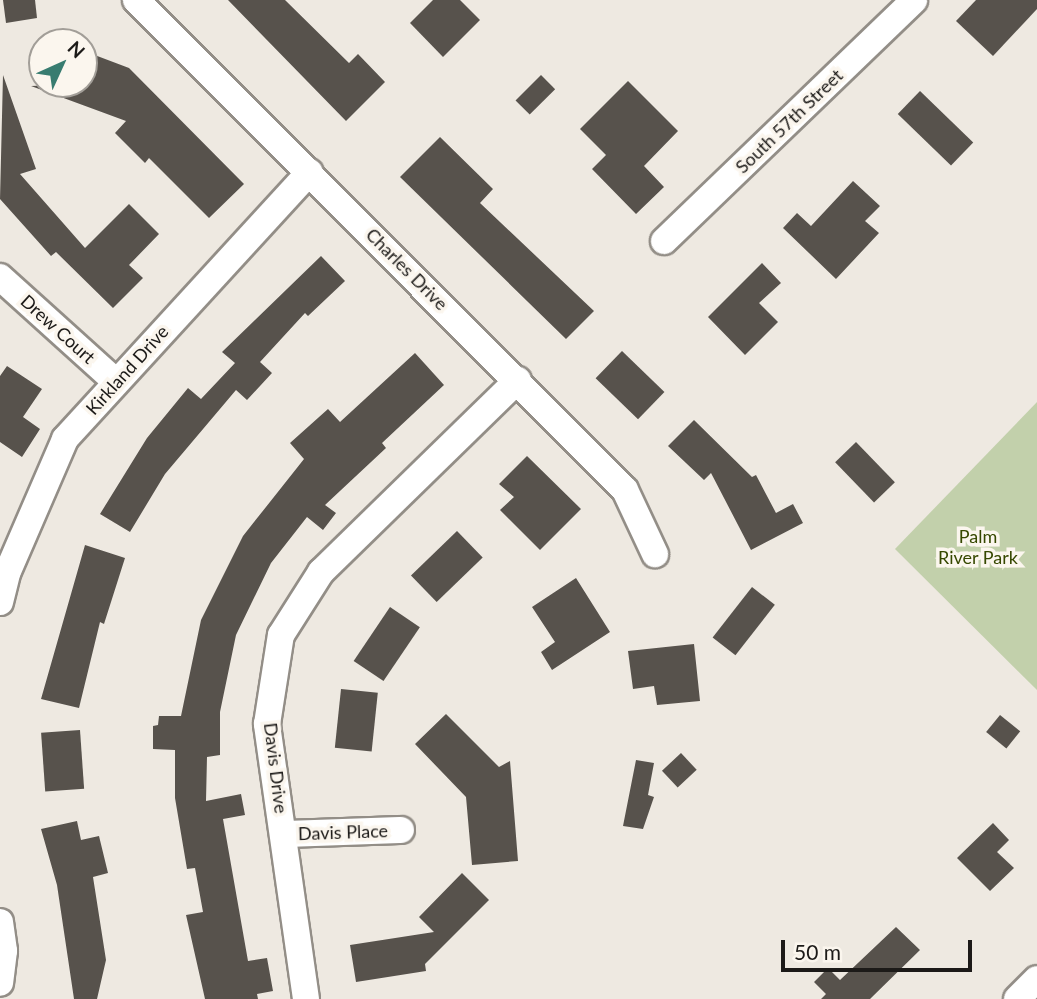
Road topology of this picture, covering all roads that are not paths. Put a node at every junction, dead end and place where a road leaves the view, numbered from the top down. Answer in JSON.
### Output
{"nodes":[{"id":1,"x":136,"y":0,"type":"edge"},
{"id":2,"x":914,"y":0,"type":"edge"},
{"id":3,"x":310,"y":172,"type":"junction"},
{"id":4,"x":664,"y":242,"type":"dead end"},
{"id":5,"x":0,"y":277,"type":"edge"},
{"id":6,"x":519,"y":380,"type":"junction"},
{"id":7,"x":115,"y":382,"type":"junction"},
{"id":8,"x":655,"y":554,"type":"dead end"},
{"id":9,"x":4,"y":570,"type":"edge"},
{"id":10,"x":0,"y":602,"type":"edge"},
{"id":11,"x":401,"y":830,"type":"dead end"},
{"id":12,"x":285,"y":834,"type":"junction"},
{"id":13,"x":0,"y":922,"type":"edge"},
{"id":14,"x":1037,"y":979,"type":"edge"},
{"id":15,"x":0,"y":983,"type":"edge"},
{"id":16,"x":306,"y":999,"type":"edge"},
{"id":17,"x":1017,"y":999,"type":"edge"}],
"edges":[{"from":1,"to":3,"type":"street","name":"Charles Drive"},
{"from":2,"to":4,"type":"street","name":"South 57th Street"},
{"from":3,"to":6,"type":"street","name":"Charles Drive"},
{"from":3,"to":7,"type":"street","name":"Kirkland Drive"},
{"from":5,"to":7,"type":"street","name":"Drew Court"},
{"from":6,"to":8,"type":"street","name":"Charles Drive"},
{"from":6,"to":12,"type":"street","name":"Davis Drive"},
{"from":7,"to":9,"type":"street","name":"Kirkland Drive"},
{"from":9,"to":10,"type":"street","name":"Kirkland Drive"},
{"from":11,"to":12,"type":"street","name":"Davis Place"},
{"from":12,"to":16,"type":"street","name":"Davis Drive"},
{"from":13,"to":15,"type":"street"},
{"from":14,"to":17,"type":"street"}]}
